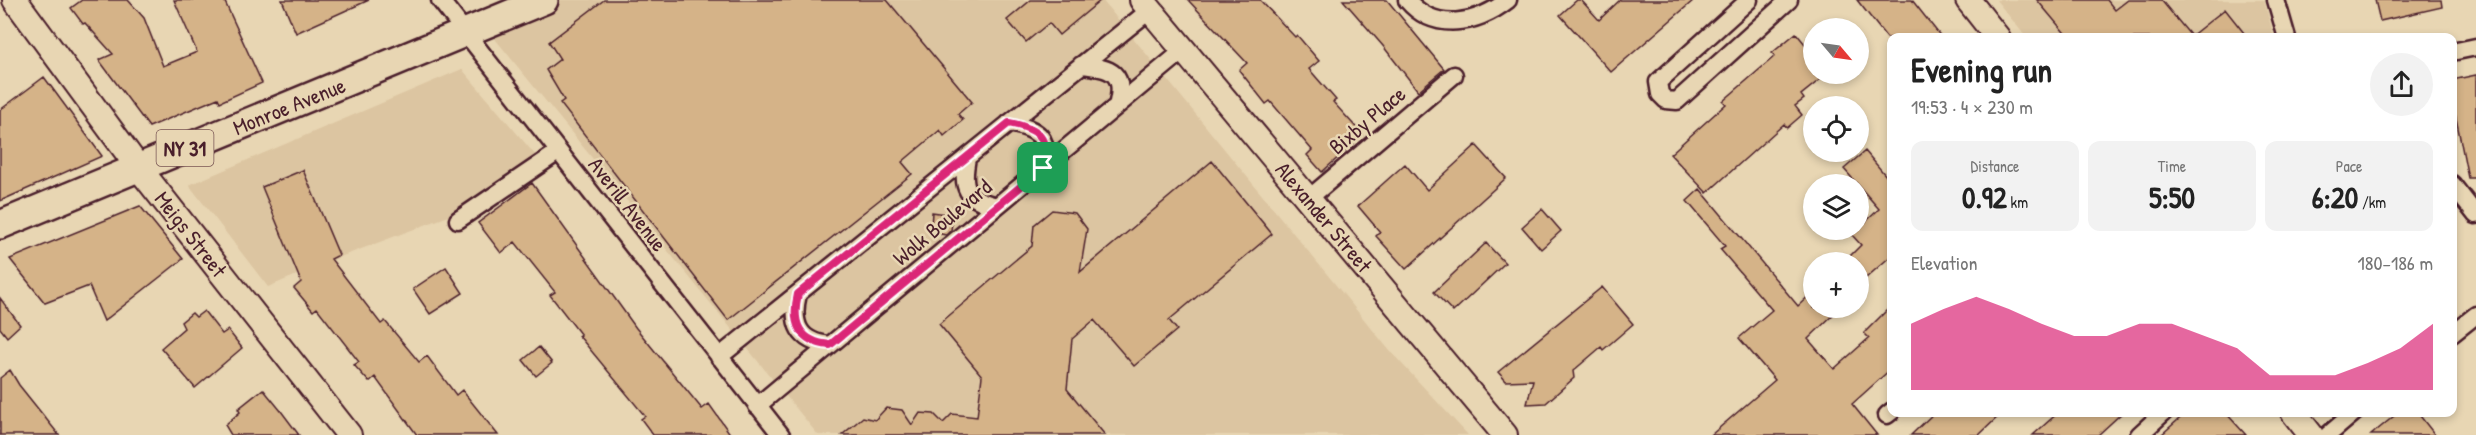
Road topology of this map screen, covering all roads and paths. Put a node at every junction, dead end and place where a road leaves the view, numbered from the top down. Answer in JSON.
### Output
{"nodes":[{"id":1,"x":15,"y":0,"type":"edge"},
{"id":2,"x":440,"y":0,"type":"edge"},
{"id":3,"x":544,"y":0,"type":"edge"},
{"id":4,"x":1407,"y":0,"type":"edge"},
{"id":5,"x":1508,"y":0,"type":"edge"},
{"id":6,"x":1789,"y":0,"type":"edge"},
{"id":7,"x":1968,"y":0,"type":"edge"},
{"id":8,"x":2276,"y":0,"type":"edge"},
{"id":9,"x":1146,"y":5,"type":"edge"},
{"id":10,"x":1743,"y":5,"type":"edge"},
{"id":11,"x":1755,"y":31,"type":"junction"},
{"id":12,"x":1994,"y":33,"type":"edge"},
{"id":13,"x":2286,"y":33,"type":"edge"},
{"id":14,"x":465,"y":34,"type":"junction"},
{"id":15,"x":2476,"y":46,"type":"edge"},
{"id":16,"x":1184,"y":50,"type":"junction"},
{"id":17,"x":2457,"y":51,"type":"edge"},
{"id":18,"x":1081,"y":65,"type":"junction"},
{"id":19,"x":1454,"y":75,"type":"dead end"},
{"id":20,"x":1117,"y":106,"type":"junction"},
{"id":21,"x":1009,"y":123,"type":"junction"},
{"id":22,"x":558,"y":152,"type":"junction"},
{"id":23,"x":967,"y":158,"type":"junction"},
{"id":24,"x":138,"y":166,"type":"junction"},
{"id":25,"x":1043,"y":168,"type":"junction"},
{"id":26,"x":2457,"y":190,"type":"edge"},
{"id":27,"x":1308,"y":199,"type":"junction"},
{"id":28,"x":997,"y":206,"type":"junction"},
{"id":29,"x":2476,"y":215,"type":"edge"},
{"id":30,"x":458,"y":220,"type":"dead end"},
{"id":31,"x":1,"y":224,"type":"edge"},
{"id":32,"x":798,"y":294,"type":"junction"},
{"id":33,"x":2476,"y":315,"type":"edge"},
{"id":34,"x":2457,"y":330,"type":"edge"},
{"id":35,"x":830,"y":345,"type":"junction"},
{"id":36,"x":719,"y":357,"type":"junction"},
{"id":37,"x":757,"y":406,"type":"junction"},
{"id":38,"x":2159,"y":417,"type":"edge"},
{"id":39,"x":2297,"y":417,"type":"edge"},
{"id":40,"x":2349,"y":417,"type":"edge"},
{"id":41,"x":349,"y":435,"type":"edge"},
{"id":42,"x":781,"y":435,"type":"edge"},
{"id":43,"x":1505,"y":435,"type":"edge"},
{"id":44,"x":2139,"y":435,"type":"edge"},
{"id":45,"x":2311,"y":435,"type":"edge"},
{"id":46,"x":2328,"y":435,"type":"edge"}],
"edges":[{"from":1,"to":24,"type":"street","name":"Meigs Street"},
{"from":2,"to":14,"type":"street","name":"Averill Avenue"},
{"from":3,"to":14,"type":"main road","name":"Monroe Avenue","number":"NY 31"},
{"from":4,"to":5,"type":"street"},
{"from":6,"to":11,"type":"street"},
{"from":7,"to":12,"type":"street"},
{"from":8,"to":13,"type":"street"},
{"from":9,"to":16,"type":"street","name":"Alexander Street"},
{"from":9,"to":18,"type":"street","name":"Wolk Boulevard"},
{"from":10,"to":11,"type":"street"},
{"from":10,"to":11,"type":"street"},
{"from":14,"to":22,"type":"street","name":"Averill Avenue"},
{"from":14,"to":24,"type":"main road","name":"Monroe Avenue","number":"NY 31"},
{"from":15,"to":17,"type":"street"},
{"from":16,"to":20,"type":"street","name":"Wolk Boulevard"},
{"from":16,"to":27,"type":"street","name":"Alexander Street"},
{"from":18,"to":20,"type":"street"},
{"from":18,"to":21,"type":"street","name":"Wolk Boulevard"},
{"from":19,"to":27,"type":"street","name":"Bixby Place"},
{"from":20,"to":25,"type":"street","name":"Wolk Boulevard"},
{"from":21,"to":23,"type":"street","name":"Wolk Boulevard"},
{"from":21,"to":25,"type":"street"},
{"from":22,"to":30,"type":"street"},
{"from":22,"to":36,"type":"street","name":"Averill Avenue"},
{"from":23,"to":28,"type":"street"},
{"from":23,"to":32,"type":"street","name":"Wolk Boulevard"},
{"from":24,"to":31,"type":"main road","name":"Monroe Avenue","number":"NY 31"},
{"from":24,"to":41,"type":"street","name":"Meigs Street"},
{"from":25,"to":28,"type":"street","name":"Wolk Boulevard"},
{"from":26,"to":29,"type":"street"},
{"from":27,"to":43,"type":"street","name":"Alexander Street"},
{"from":28,"to":35,"type":"street","name":"Wolk Boulevard"},
{"from":32,"to":35,"type":"street"},
{"from":32,"to":36,"type":"street","name":"Wolk Boulevard"},
{"from":33,"to":34,"type":"street"},
{"from":35,"to":37,"type":"street","name":"Wolk Boulevard"},
{"from":36,"to":37,"type":"street","name":"Averill Avenue"},
{"from":37,"to":42,"type":"street","name":"Averill Avenue"},
{"from":38,"to":44,"type":"street"},
{"from":39,"to":45,"type":"street"},
{"from":40,"to":46,"type":"street"}]}
